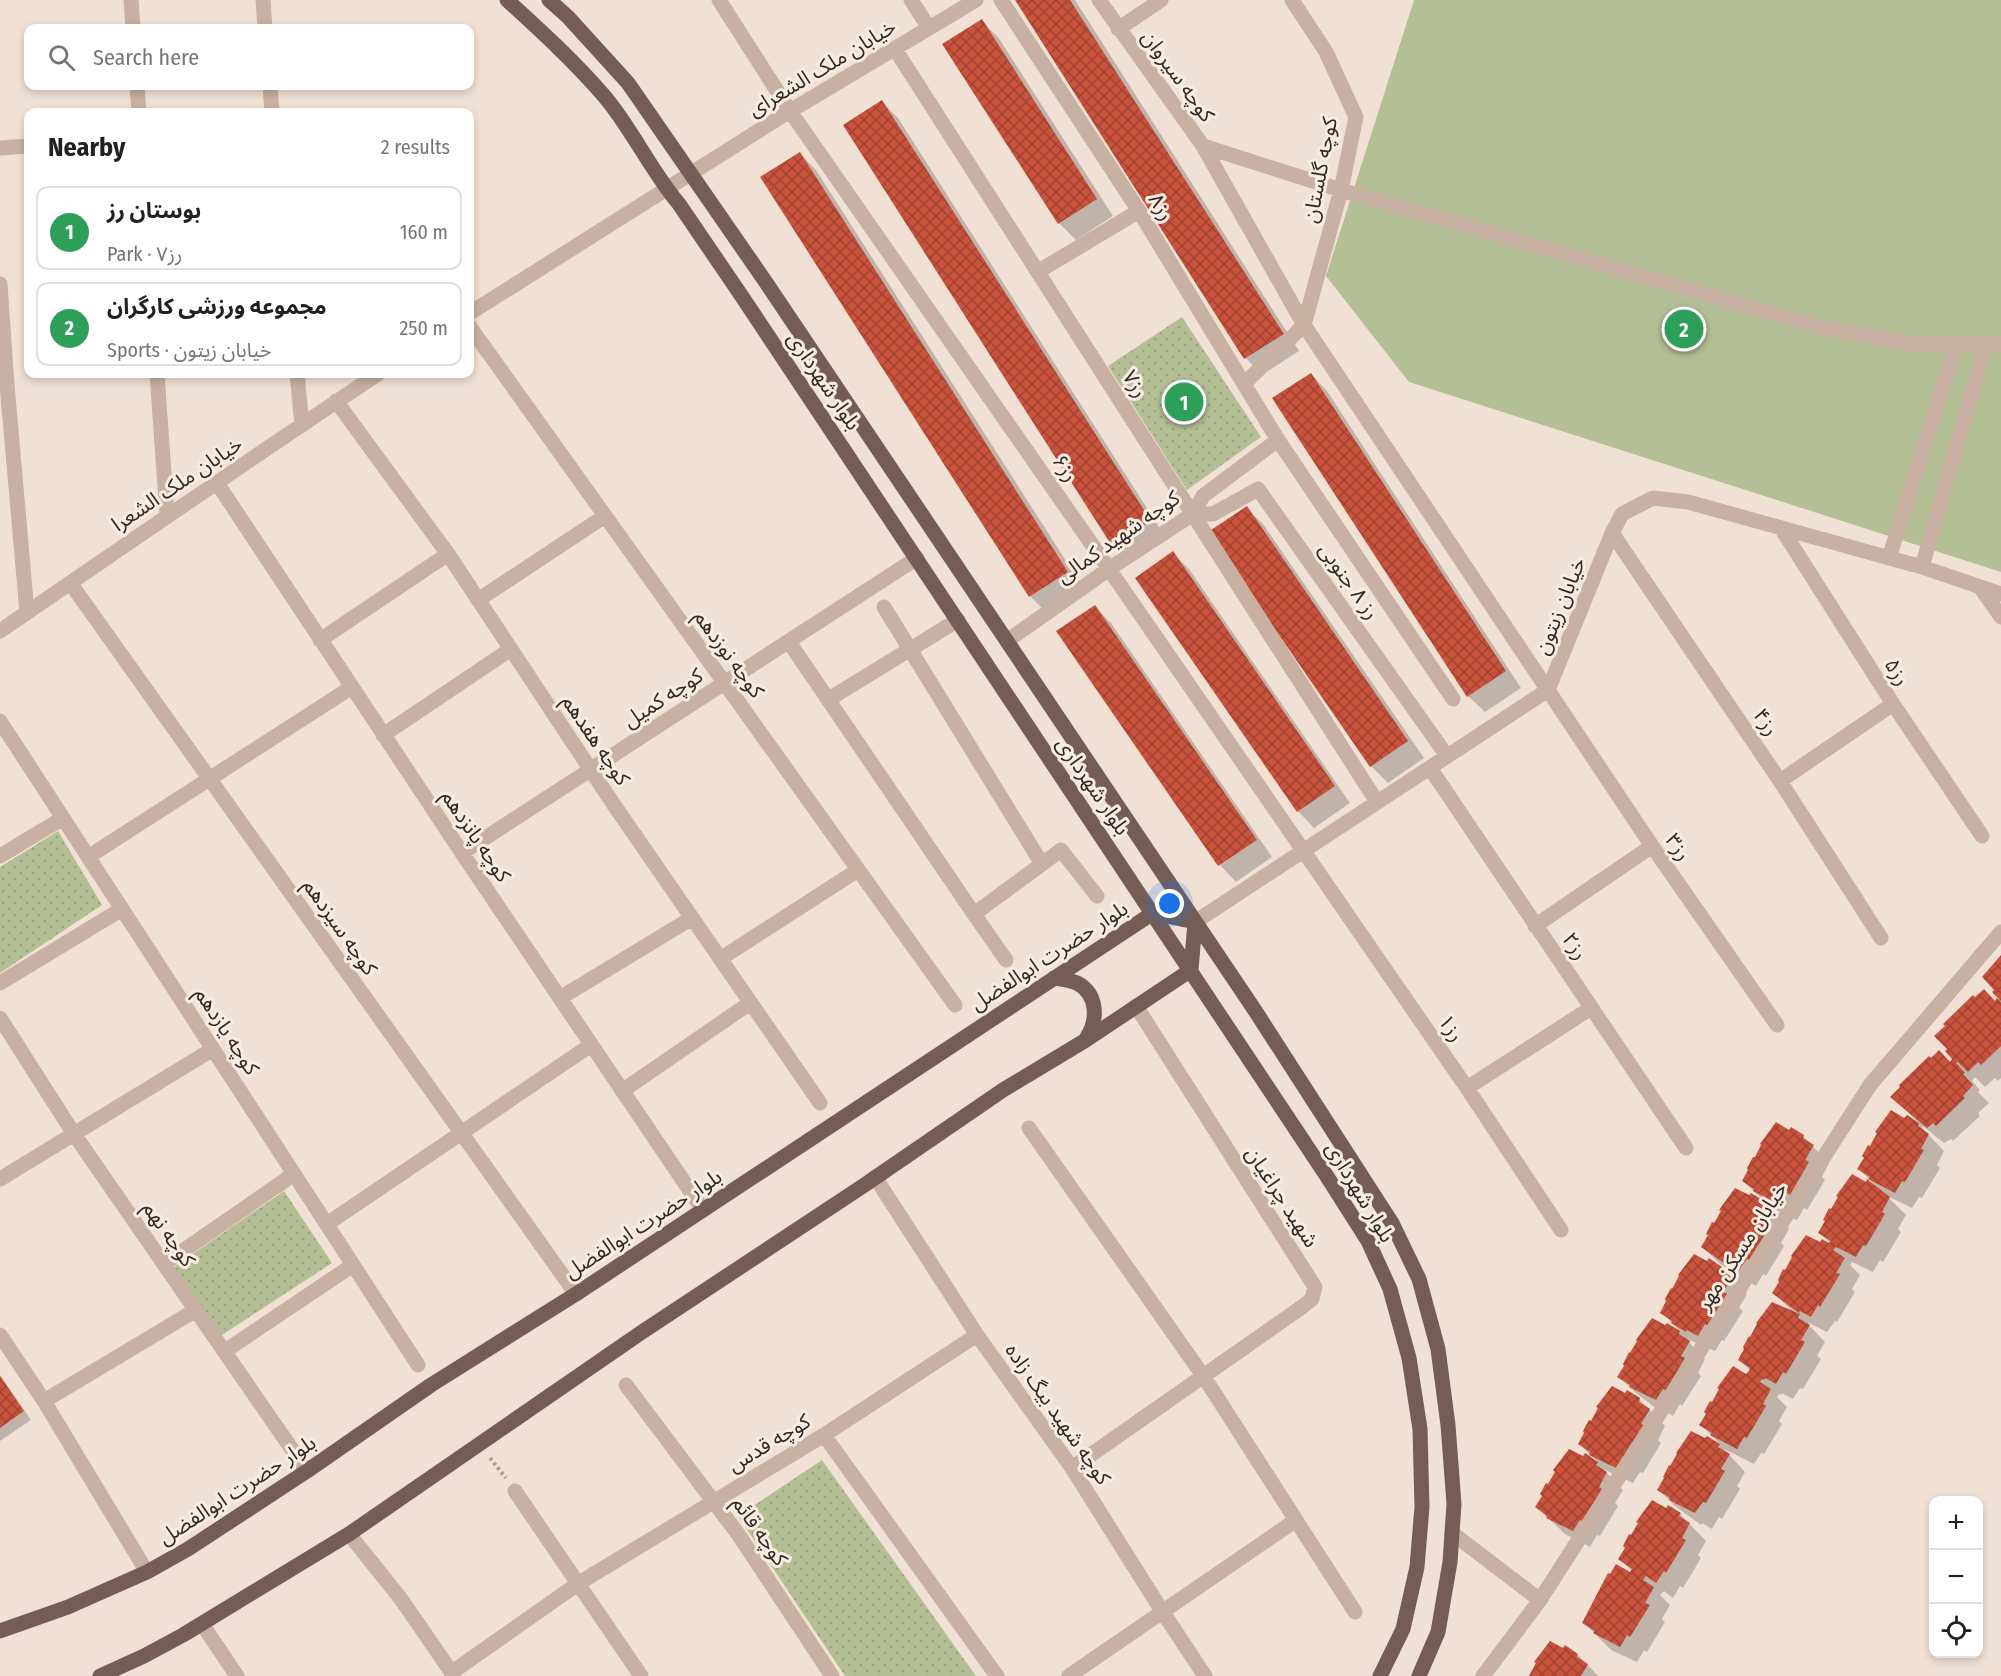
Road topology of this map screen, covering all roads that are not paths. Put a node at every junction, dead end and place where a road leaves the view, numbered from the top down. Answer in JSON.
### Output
{"nodes":[{"id":1,"x":131,"y":0,"type":"edge"},
{"id":2,"x":263,"y":0,"type":"edge"},
{"id":3,"x":507,"y":0,"type":"edge"},
{"id":4,"x":549,"y":0,"type":"edge"},
{"id":5,"x":719,"y":0,"type":"edge"},
{"id":6,"x":911,"y":0,"type":"edge"},
{"id":7,"x":976,"y":0,"type":"edge"},
{"id":8,"x":1001,"y":0,"type":"edge"},
{"id":9,"x":1100,"y":0,"type":"edge"},
{"id":10,"x":1161,"y":0,"type":"edge"},
{"id":11,"x":1292,"y":0,"type":"edge"},
{"id":12,"x":133,"y":24,"type":"edge"},
{"id":13,"x":265,"y":24,"type":"edge"},
{"id":14,"x":930,"y":28,"type":"junction"},
{"id":15,"x":1118,"y":28,"type":"junction"},
{"id":16,"x":894,"y":49,"type":"junction"},
{"id":17,"x":137,"y":90,"type":"edge"},
{"id":18,"x":270,"y":90,"type":"edge"},
{"id":19,"x":138,"y":108,"type":"edge"},
{"id":20,"x":272,"y":108,"type":"edge"},
{"id":21,"x":790,"y":111,"type":"junction"},
{"id":22,"x":24,"y":146,"type":"edge"},
{"id":23,"x":1203,"y":146,"type":"junction"},
{"id":24,"x":0,"y":148,"type":"edge"},
{"id":25,"x":690,"y":173,"type":"junction"},
{"id":26,"x":667,"y":190,"type":"junction"},
{"id":27,"x":1341,"y":190,"type":"junction"},
{"id":28,"x":1139,"y":211,"type":"junction"},
{"id":29,"x":1039,"y":272,"type":"junction"},
{"id":30,"x":0,"y":284,"type":"edge"},
{"id":31,"x":474,"y":311,"type":"edge"},
{"id":32,"x":1304,"y":325,"type":"junction"},
{"id":33,"x":474,"y":333,"type":"edge"},
{"id":34,"x":1956,"y":344,"type":"junction"},
{"id":35,"x":1994,"y":344,"type":"edge"},
{"id":36,"x":157,"y":378,"type":"edge"},
{"id":37,"x":297,"y":378,"type":"edge"},
{"id":38,"x":372,"y":378,"type":"edge"},
{"id":39,"x":1244,"y":384,"type":"junction"},
{"id":40,"x":3,"y":385,"type":"edge"},
{"id":41,"x":336,"y":401,"type":"junction"},
{"id":42,"x":302,"y":425,"type":"junction"},
{"id":43,"x":1278,"y":440,"type":"junction"},
{"id":44,"x":217,"y":483,"type":"junction"},
{"id":45,"x":1193,"y":514,"type":"junction"},
{"id":46,"x":167,"y":515,"type":"junction"},
{"id":47,"x":605,"y":516,"type":"junction"},
{"id":48,"x":1781,"y":528,"type":"junction"},
{"id":49,"x":1612,"y":533,"type":"junction"},
{"id":50,"x":448,"y":554,"type":"junction"},
{"id":51,"x":917,"y":558,"type":"junction"},
{"id":52,"x":1889,"y":558,"type":"junction"},
{"id":53,"x":1922,"y":567,"type":"junction"},
{"id":54,"x":1109,"y":568,"type":"junction"},
{"id":55,"x":71,"y":584,"type":"junction"},
{"id":56,"x":1980,"y":587,"type":"junction"},
{"id":57,"x":2001,"y":594,"type":"edge"},
{"id":58,"x":478,"y":600,"type":"junction"},
{"id":59,"x":884,"y":607,"type":"dead end"},
{"id":60,"x":27,"y":612,"type":"junction"},
{"id":61,"x":2001,"y":617,"type":"edge"},
{"id":62,"x":958,"y":620,"type":"junction"},
{"id":63,"x":0,"y":631,"type":"edge"},
{"id":64,"x":321,"y":640,"type":"junction"},
{"id":65,"x":1007,"y":641,"type":"junction"},
{"id":66,"x":789,"y":642,"type":"junction"},
{"id":67,"x":511,"y":649,"type":"junction"},
{"id":68,"x":910,"y":650,"type":"junction"},
{"id":69,"x":724,"y":683,"type":"junction"},
{"id":70,"x":352,"y":687,"type":"junction"},
{"id":71,"x":1548,"y":690,"type":"junction"},
{"id":72,"x":829,"y":699,"type":"junction"},
{"id":73,"x":1453,"y":699,"type":"dead end"},
{"id":74,"x":1893,"y":704,"type":"junction"},
{"id":75,"x":0,"y":721,"type":"edge"},
{"id":76,"x":383,"y":735,"type":"junction"},
{"id":77,"x":1447,"y":756,"type":"junction"},
{"id":78,"x":1430,"y":768,"type":"junction"},
{"id":79,"x":591,"y":770,"type":"junction"},
{"id":80,"x":209,"y":778,"type":"junction"},
{"id":81,"x":1780,"y":781,"type":"junction"},
{"id":82,"x":1377,"y":802,"type":"junction"},
{"id":83,"x":63,"y":819,"type":"junction"},
{"id":84,"x":1982,"y":836,"type":"dead end"},
{"id":85,"x":1652,"y":846,"type":"junction"},
{"id":86,"x":1303,"y":851,"type":"junction"},
{"id":87,"x":462,"y":854,"type":"junction"},
{"id":88,"x":0,"y":856,"type":"edge"},
{"id":89,"x":88,"y":857,"type":"junction"},
{"id":90,"x":1042,"y":864,"type":"junction"},
{"id":91,"x":858,"y":870,"type":"junction"},
{"id":92,"x":1097,"y":896,"type":"dead end"},
{"id":93,"x":122,"y":909,"type":"junction"},
{"id":94,"x":1153,"y":913,"type":"junction"},
{"id":95,"x":974,"y":914,"type":"junction"},
{"id":96,"x":692,"y":918,"type":"junction"},
{"id":97,"x":1196,"y":922,"type":"junction"},
{"id":98,"x":1535,"y":926,"type":"junction"},
{"id":99,"x":2001,"y":932,"type":"edge"},
{"id":100,"x":1881,"y":938,"type":"dead end"},
{"id":101,"x":720,"y":958,"type":"junction"},
{"id":102,"x":1006,"y":960,"type":"dead end"},
{"id":103,"x":1191,"y":970,"type":"junction"},
{"id":104,"x":1054,"y":978,"type":"junction"},
{"id":105,"x":0,"y":983,"type":"edge"},
{"id":106,"x":560,"y":998,"type":"junction"},
{"id":107,"x":750,"y":1003,"type":"junction"},
{"id":108,"x":955,"y":1005,"type":"dead end"},
{"id":109,"x":1136,"y":1006,"type":"junction"},
{"id":110,"x":1591,"y":1008,"type":"junction"},
{"id":111,"x":0,"y":1018,"type":"edge"},
{"id":112,"x":1778,"y":1025,"type":"dead end"},
{"id":113,"x":1086,"y":1040,"type":"junction"},
{"id":114,"x":591,"y":1045,"type":"junction"},
{"id":115,"x":213,"y":1049,"type":"junction"},
{"id":116,"x":1467,"y":1088,"type":"junction"},
{"id":117,"x":622,"y":1091,"type":"junction"},
{"id":118,"x":820,"y":1103,"type":"dead end"},
{"id":119,"x":1029,"y":1128,"type":"dead end"},
{"id":120,"x":461,"y":1133,"type":"junction"},
{"id":121,"x":74,"y":1134,"type":"junction"},
{"id":122,"x":1686,"y":1148,"type":"dead end"},
{"id":123,"x":294,"y":1174,"type":"junction"},
{"id":124,"x":875,"y":1177,"type":"junction"},
{"id":125,"x":0,"y":1179,"type":"edge"},
{"id":126,"x":703,"y":1210,"type":"junction"},
{"id":127,"x":327,"y":1224,"type":"junction"},
{"id":128,"x":1561,"y":1230,"type":"dead end"},
{"id":129,"x":164,"y":1264,"type":"junction"},
{"id":130,"x":353,"y":1265,"type":"junction"},
{"id":131,"x":576,"y":1294,"type":"junction"},
{"id":132,"x":196,"y":1310,"type":"junction"},
{"id":133,"x":0,"y":1335,"type":"edge"},
{"id":134,"x":977,"y":1335,"type":"junction"},
{"id":135,"x":225,"y":1351,"type":"junction"},
{"id":136,"x":418,"y":1365,"type":"dead end"},
{"id":137,"x":1204,"y":1377,"type":"junction"},
{"id":138,"x":626,"y":1385,"type":"dead end"},
{"id":139,"x":44,"y":1401,"type":"junction"},
{"id":140,"x":824,"y":1435,"type":"junction"},
{"id":141,"x":1072,"y":1468,"type":"junction"},
{"id":142,"x":307,"y":1471,"type":"junction"},
{"id":143,"x":515,"y":1491,"type":"road end"},
{"id":144,"x":714,"y":1501,"type":"junction"},
{"id":145,"x":1296,"y":1520,"type":"junction"},
{"id":146,"x":1452,"y":1533,"type":"junction"},
{"id":147,"x":349,"y":1534,"type":"junction"},
{"id":148,"x":147,"y":1572,"type":"junction"},
{"id":149,"x":579,"y":1583,"type":"junction"},
{"id":150,"x":1540,"y":1600,"type":"junction"},
{"id":151,"x":1162,"y":1611,"type":"junction"},
{"id":152,"x":1355,"y":1612,"type":"dead end"},
{"id":153,"x":202,"y":1624,"type":"junction"},
{"id":154,"x":0,"y":1631,"type":"edge"},
{"id":155,"x":453,"y":1674,"type":"edge"},
{"id":156,"x":100,"y":1676,"type":"edge"},
{"id":157,"x":237,"y":1676,"type":"edge"},
{"id":158,"x":641,"y":1676,"type":"edge"},
{"id":159,"x":832,"y":1676,"type":"edge"},
{"id":160,"x":997,"y":1676,"type":"edge"},
{"id":161,"x":1069,"y":1676,"type":"edge"},
{"id":162,"x":1205,"y":1676,"type":"edge"},
{"id":163,"x":1380,"y":1676,"type":"edge"},
{"id":164,"x":1419,"y":1676,"type":"edge"},
{"id":165,"x":1483,"y":1676,"type":"edge"}],
"edges":[{"from":1,"to":12,"type":"street"},
{"from":2,"to":13,"type":"street"},
{"from":3,"to":26,"type":"main road","name":"بلوار شهرداری"},
{"from":4,"to":25,"type":"main road","name":"بلوار شهرداری"},
{"from":5,"to":21,"type":"street","name":"رز۶"},
{"from":6,"to":14,"type":"street"},
{"from":7,"to":14,"type":"street","name":"خیابان ملک الشعرای"},
{"from":8,"to":28,"type":"street","name":"رز۸"},
{"from":9,"to":15,"type":"street","name":"کوچه سیروان"},
{"from":10,"to":15,"type":"street"},
{"from":11,"to":27,"type":"street","name":"کوچه گلستان"},
{"from":14,"to":16,"type":"street","name":"خیابان ملک الشعرای"},
{"from":15,"to":23,"type":"street","name":"کوچه سیروان"},
{"from":16,"to":21,"type":"street","name":"خیابان ملک الشعرای"},
{"from":16,"to":29,"type":"street","name":"رز۷"},
{"from":17,"to":19,"type":"street"},
{"from":18,"to":20,"type":"street"},
{"from":21,"to":25,"type":"street","name":"خیابان ملک الشعرای"},
{"from":21,"to":54,"type":"street","name":"رز۶"},
{"from":22,"to":24,"type":"street"},
{"from":23,"to":27,"type":"street","name":"کوچه سیروان"},
{"from":23,"to":32,"type":"street","name":"رز۳"},
{"from":25,"to":26,"type":"street","name":"خیابان ملک الشعرای"},
{"from":25,"to":65,"type":"main road","name":"بلوار شهرداری"},
{"from":26,"to":31,"type":"street"},
{"from":26,"to":51,"type":"main road","name":"بلوار شهرداری"},
{"from":27,"to":32,"type":"street","name":"کوچه گلستان"},
{"from":27,"to":34,"type":"street","name":"کوچه سیروان"},
{"from":28,"to":29,"type":"street"},
{"from":28,"to":39,"type":"street","name":"رز۸"},
{"from":29,"to":45,"type":"street","name":"رز۷"},
{"from":30,"to":40,"type":"street"},
{"from":32,"to":39,"type":"street"},
{"from":32,"to":71,"type":"street","name":"رز۳"},
{"from":33,"to":47,"type":"street","name":"کوچه نوزدهم"},
{"from":34,"to":35,"type":"street","name":"کوچه سیروان"},
{"from":34,"to":52,"type":"street"},
{"from":35,"to":53,"type":"street"},
{"from":36,"to":46,"type":"street"},
{"from":37,"to":42,"type":"street"},
{"from":38,"to":41,"type":"street","name":"خیابان ملک الشعرا"},
{"from":39,"to":43,"type":"street","name":"رز۸"},
{"from":40,"to":60,"type":"street"},
{"from":41,"to":42,"type":"street","name":"خیابان ملک الشعرا"},
{"from":41,"to":50,"type":"street","name":"کوچه هفدهم"},
{"from":42,"to":44,"type":"street","name":"خیابان ملک الشعرا"},
{"from":43,"to":45,"type":"street","name":"کوچه شهید کمالی"},
{"from":43,"to":73,"type":"street","name":"رز۸"},
{"from":44,"to":46,"type":"street","name":"خیابان ملک الشعرا"},
{"from":44,"to":64,"type":"street","name":"کوچه پانزدهم"},
{"from":45,"to":54,"type":"street","name":"کوچه شهید کمالی"},
{"from":45,"to":77,"type":"street","name":"رز ۸ جنوبی"},
{"from":45,"to":82,"type":"street","name":"رز۷"},
{"from":46,"to":55,"type":"street","name":"خیابان ملک الشعرا"},
{"from":47,"to":58,"type":"street"},
{"from":47,"to":69,"type":"street","name":"کوچه نوزدهم"},
{"from":48,"to":49,"type":"street","name":"خیابان زیتون"},
{"from":48,"to":52,"type":"street","name":"خیابان زیتون"},
{"from":48,"to":74,"type":"street","name":"رز۵"},
{"from":49,"to":71,"type":"street","name":"خیابان زیتون"},
{"from":49,"to":81,"type":"street","name":"رز۴"},
{"from":50,"to":58,"type":"street","name":"کوچه هفدهم"},
{"from":50,"to":64,"type":"street"},
{"from":51,"to":62,"type":"main road","name":"بلوار شهرداری"},
{"from":51,"to":66,"type":"street","name":"کوچه کمیل"},
{"from":52,"to":53,"type":"street","name":"خیابان زیتون"},
{"from":53,"to":56,"type":"street","name":"خیابان زیتون"},
{"from":54,"to":65,"type":"street","name":"کوچه شهید کمالی"},
{"from":54,"to":86,"type":"street","name":"رز۶"},
{"from":55,"to":60,"type":"street","name":"خیابان ملک الشعرا"},
{"from":55,"to":80,"type":"street","name":"کوچه سیزدهم"},
{"from":56,"to":57,"type":"street","name":"خیابان زیتون"},
{"from":56,"to":61,"type":"street"},
{"from":58,"to":67,"type":"street","name":"کوچه هفدهم"},
{"from":59,"to":68,"type":"street"},
{"from":60,"to":63,"type":"street","name":"خیابان ملک الشعرا"},
{"from":62,"to":68,"type":"street"},
{"from":62,"to":94,"type":"main road","name":"بلوار شهرداری"},
{"from":64,"to":70,"type":"street","name":"کوچه پانزدهم"},
{"from":65,"to":97,"type":"main road","name":"بلوار شهرداری"},
{"from":66,"to":69,"type":"street","name":"کوچه کمیل"},
{"from":66,"to":72,"type":"street"},
{"from":67,"to":76,"type":"street"},
{"from":67,"to":79,"type":"street","name":"کوچه هفدهم"},
{"from":68,"to":72,"type":"street"},
{"from":68,"to":90,"type":"street"},
{"from":69,"to":79,"type":"street","name":"کوچه کمیل"},
{"from":69,"to":91,"type":"street","name":"کوچه نوزدهم"},
{"from":70,"to":76,"type":"street","name":"کوچه پانزدهم"},
{"from":70,"to":80,"type":"street"},
{"from":71,"to":77,"type":"street"},
{"from":71,"to":85,"type":"street","name":"رز۳"},
{"from":72,"to":95,"type":"street"},
{"from":74,"to":81,"type":"street"},
{"from":74,"to":84,"type":"street","name":"رز۵"},
{"from":75,"to":83,"type":"street","name":"کوچه یازدهم"},
{"from":76,"to":87,"type":"street","name":"کوچه پانزدهم"},
{"from":77,"to":78,"type":"street"},
{"from":78,"to":82,"type":"street"},
{"from":78,"to":98,"type":"street","name":"رز۲"},
{"from":79,"to":87,"type":"street","name":"کوچه کمیل"},
{"from":79,"to":96,"type":"street","name":"کوچه هفدهم"},
{"from":80,"to":89,"type":"street"},
{"from":80,"to":120,"type":"street","name":"کوچه سیزدهم"},
{"from":81,"to":100,"type":"street","name":"رز۴"},
{"from":82,"to":86,"type":"street"},
{"from":83,"to":88,"type":"street"},
{"from":83,"to":89,"type":"street","name":"کوچه یازدهم"},
{"from":85,"to":98,"type":"street"},
{"from":85,"to":112,"type":"street","name":"رز۳"},
{"from":86,"to":97,"type":"street"},
{"from":86,"to":116,"type":"street","name":"رز۱"},
{"from":87,"to":106,"type":"street","name":"کوچه پانزدهم"},
{"from":89,"to":93,"type":"street","name":"کوچه یازدهم"},
{"from":90,"to":92,"type":"street"},
{"from":90,"to":95,"type":"street"},
{"from":91,"to":101,"type":"street"},
{"from":91,"to":108,"type":"street","name":"کوچه نوزدهم"},
{"from":93,"to":105,"type":"street"},
{"from":93,"to":115,"type":"street","name":"کوچه یازدهم"},
{"from":94,"to":97,"type":"main road","name":"بلوار حضرت ابوالفضل"},
{"from":94,"to":103,"type":"main road","name":"بلوار شهرداری"},
{"from":94,"to":104,"type":"main road","name":"بلوار حضرت ابوالفضل"},
{"from":95,"to":102,"type":"street"},
{"from":96,"to":101,"type":"street","name":"کوچه هفدهم"},
{"from":96,"to":106,"type":"street"},
{"from":97,"to":103,"type":"main road"},
{"from":97,"to":146,"type":"main road","name":"بلوار شهرداری"},
{"from":98,"to":110,"type":"street","name":"رز۲"},
{"from":99,"to":150,"type":"street","name":"خیابان مسکن مهر"},
{"from":101,"to":107,"type":"street","name":"کوچه هفدهم"},
{"from":103,"to":109,"type":"main road"},
{"from":103,"to":163,"type":"main road","name":"بلوار شهرداری"},
{"from":104,"to":113,"type":"main road"},
{"from":104,"to":126,"type":"main road","name":"بلوار حضرت ابوالفضل"},
{"from":106,"to":114,"type":"street","name":"کوچه پانزدهم"},
{"from":107,"to":117,"type":"street"},
{"from":107,"to":118,"type":"street","name":"کوچه هفدهم"},
{"from":109,"to":113,"type":"main road"},
{"from":109,"to":137,"type":"street","name":"شهید چراغیان"},
{"from":110,"to":116,"type":"street"},
{"from":110,"to":122,"type":"street","name":"رز۲"},
{"from":111,"to":121,"type":"street","name":"کوچه نهم"},
{"from":113,"to":124,"type":"main road"},
{"from":114,"to":117,"type":"street","name":"کوچه پانزدهم"},
{"from":114,"to":120,"type":"street"},
{"from":115,"to":121,"type":"street"},
{"from":115,"to":123,"type":"street","name":"کوچه یازدهم"},
{"from":116,"to":128,"type":"street","name":"رز۱"},
{"from":117,"to":126,"type":"street","name":"کوچه پانزدهم"},
{"from":119,"to":137,"type":"street"},
{"from":120,"to":127,"type":"street"},
{"from":120,"to":131,"type":"street","name":"کوچه سیزدهم"},
{"from":121,"to":125,"type":"street"},
{"from":121,"to":129,"type":"street","name":"کوچه نهم"},
{"from":123,"to":127,"type":"street","name":"کوچه یازدهم"},
{"from":123,"to":129,"type":"street"},
{"from":124,"to":134,"type":"street","name":"کوچه شهید بیگ زاده"},
{"from":124,"to":147,"type":"main road"},
{"from":126,"to":131,"type":"main road","name":"بلوار حضرت ابوالفضل"},
{"from":127,"to":130,"type":"street","name":"کوچه یازدهم"},
{"from":129,"to":132,"type":"street","name":"کوچه نهم"},
{"from":130,"to":135,"type":"street"},
{"from":130,"to":136,"type":"street","name":"کوچه یازدهم"},
{"from":131,"to":142,"type":"main road","name":"بلوار حضرت ابوالفضل"},
{"from":132,"to":135,"type":"street","name":"کوچه نهم"},
{"from":132,"to":139,"type":"street"},
{"from":133,"to":139,"type":"street"},
{"from":134,"to":140,"type":"street","name":"کوچه قدس"},
{"from":134,"to":141,"type":"street","name":"کوچه شهید بیگ زاده"},
{"from":135,"to":142,"type":"street","name":"کوچه نهم"},
{"from":137,"to":141,"type":"street","name":"شهید چراغیان"},
{"from":137,"to":145,"type":"street"},
{"from":138,"to":144,"type":"street","name":"کوچه قائم"},
{"from":139,"to":148,"type":"street"},
{"from":140,"to":144,"type":"street","name":"کوچه قدس"},
{"from":140,"to":160,"type":"street"},
{"from":141,"to":151,"type":"street","name":"کوچه شهید بیگ زاده"},
{"from":142,"to":148,"type":"main road","name":"بلوار حضرت ابوالفضل"},
{"from":143,"to":149,"type":"street"},
{"from":144,"to":149,"type":"street","name":"کوچه قدس"},
{"from":144,"to":159,"type":"street","name":"کوچه قائم"},
{"from":145,"to":151,"type":"street"},
{"from":145,"to":152,"type":"street"},
{"from":146,"to":150,"type":"street"},
{"from":146,"to":164,"type":"main road","name":"بلوار شهرداری"},
{"from":147,"to":153,"type":"main road"},
{"from":147,"to":155,"type":"street"},
{"from":148,"to":154,"type":"main road","name":"بلوار حضرت ابوالفضل"},
{"from":149,"to":155,"type":"street","name":"کوچه قدس"},
{"from":149,"to":158,"type":"street"},
{"from":150,"to":165,"type":"street","name":"خیابان مسکن مهر"},
{"from":151,"to":161,"type":"street"},
{"from":151,"to":162,"type":"street","name":"کوچه شهید بیگ زاده"},
{"from":153,"to":156,"type":"main road"},
{"from":153,"to":157,"type":"street"}]}
